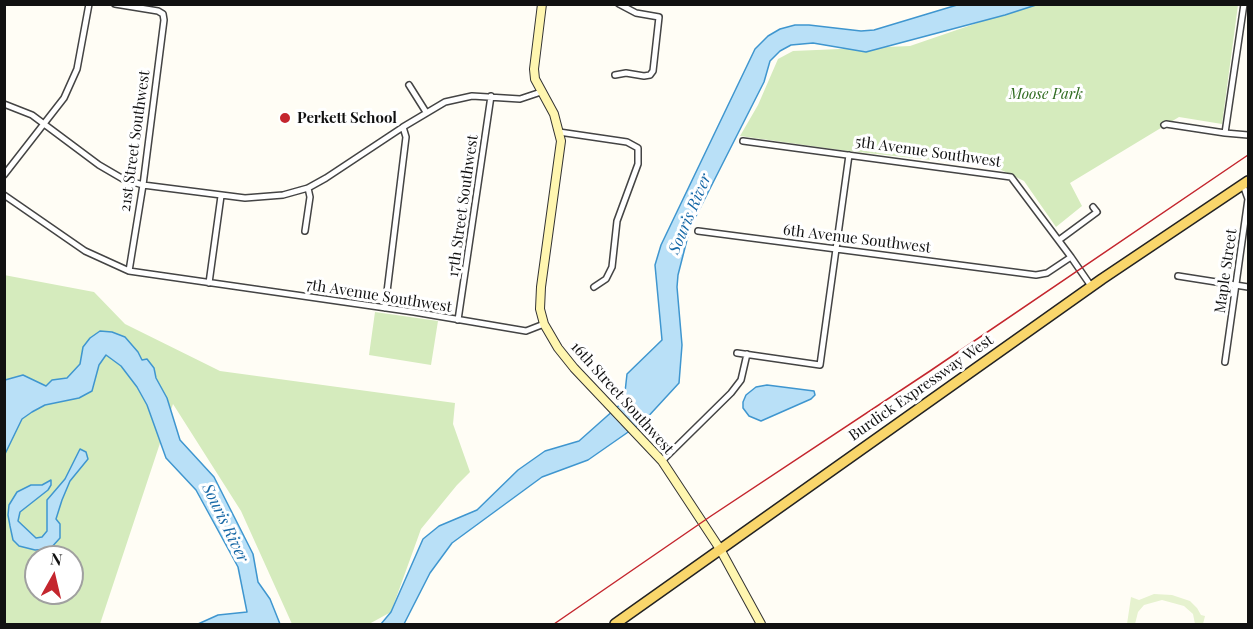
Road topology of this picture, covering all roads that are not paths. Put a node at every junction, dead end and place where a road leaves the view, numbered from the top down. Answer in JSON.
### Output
{"nodes":[{"id":1,"x":89,"y":4,"type":"edge"},
{"id":2,"x":115,"y":4,"type":"edge"},
{"id":3,"x":542,"y":4,"type":"edge"},
{"id":4,"x":619,"y":4,"type":"edge"},
{"id":5,"x":1244,"y":4,"type":"edge"},
{"id":6,"x":615,"y":75,"type":"dead end"},
{"id":7,"x":409,"y":85,"type":"dead end"},
{"id":8,"x":541,"y":92,"type":"junction"},
{"id":9,"x":491,"y":96,"type":"junction"},
{"id":10,"x":4,"y":104,"type":"edge"},
{"id":11,"x":426,"y":112,"type":"junction"},
{"id":12,"x":44,"y":124,"type":"junction"},
{"id":13,"x":1164,"y":125,"type":"dead end"},
{"id":14,"x":403,"y":127,"type":"junction"},
{"id":15,"x":559,"y":132,"type":"junction"},
{"id":16,"x":1225,"y":133,"type":"junction"},
{"id":17,"x":1248,"y":137,"type":"edge"},
{"id":18,"x":743,"y":141,"type":"dead end"},
{"id":19,"x":849,"y":155,"type":"junction"},
{"id":20,"x":4,"y":175,"type":"edge"},
{"id":21,"x":1246,"y":183,"type":"edge"},
{"id":22,"x":143,"y":185,"type":"junction"},
{"id":23,"x":308,"y":188,"type":"junction"},
{"id":24,"x":5,"y":195,"type":"edge"},
{"id":25,"x":221,"y":196,"type":"junction"},
{"id":26,"x":1093,"y":207,"type":"dead end"},
{"id":27,"x":1247,"y":213,"type":"edge"},
{"id":28,"x":305,"y":231,"type":"dead end"},
{"id":29,"x":698,"y":231,"type":"dead end"},
{"id":30,"x":1059,"y":240,"type":"junction"},
{"id":31,"x":836,"y":248,"type":"junction"},
{"id":32,"x":1071,"y":257,"type":"junction"},
{"id":33,"x":129,"y":271,"type":"junction"},
{"id":34,"x":1178,"y":276,"type":"dead end"},
{"id":35,"x":209,"y":283,"type":"junction"},
{"id":36,"x":1236,"y":285,"type":"junction"},
{"id":37,"x":1091,"y":286,"type":"junction"},
{"id":38,"x":594,"y":287,"type":"dead end"},
{"id":39,"x":1248,"y":287,"type":"edge"},
{"id":40,"x":385,"y":308,"type":"junction"},
{"id":41,"x":458,"y":320,"type":"junction"},
{"id":42,"x":544,"y":324,"type":"junction"},
{"id":43,"x":737,"y":353,"type":"dead end"},
{"id":44,"x":747,"y":354,"type":"junction"},
{"id":45,"x":1225,"y":362,"type":"dead end"},
{"id":46,"x":662,"y":461,"type":"junction"},
{"id":47,"x":720,"y":549,"type":"junction"},
{"id":48,"x":615,"y":624,"type":"edge"},
{"id":49,"x":761,"y":624,"type":"edge"}],
"edges":[{"from":1,"to":12,"type":"street"},
{"from":2,"to":22,"type":"street","name":"21st Street Southwest"},
{"from":3,"to":8,"type":"main road"},
{"from":4,"to":6,"type":"street"},
{"from":5,"to":16,"type":"street"},
{"from":7,"to":11,"type":"street"},
{"from":8,"to":9,"type":"street"},
{"from":8,"to":15,"type":"main road"},
{"from":9,"to":11,"type":"street"},
{"from":9,"to":41,"type":"street","name":"17th Street Southwest"},
{"from":10,"to":12,"type":"street"},
{"from":11,"to":14,"type":"street"},
{"from":12,"to":20,"type":"street"},
{"from":12,"to":22,"type":"street"},
{"from":13,"to":16,"type":"street"},
{"from":14,"to":23,"type":"street"},
{"from":14,"to":40,"type":"street"},
{"from":15,"to":38,"type":"street"},
{"from":15,"to":42,"type":"main road","name":"16th Street Southwest"},
{"from":16,"to":17,"type":"street"},
{"from":18,"to":19,"type":"street","name":"5th Avenue Southwest"},
{"from":19,"to":30,"type":"street","name":"5th Avenue Southwest"},
{"from":19,"to":31,"type":"street"},
{"from":21,"to":27,"type":"street","name":"Maple Street"},
{"from":21,"to":37,"type":"main road","name":"Burdick Expressway West"},
{"from":22,"to":25,"type":"street"},
{"from":22,"to":33,"type":"street","name":"21st Street Southwest"},
{"from":23,"to":25,"type":"street"},
{"from":23,"to":28,"type":"street"},
{"from":24,"to":33,"type":"street","name":"7th Avenue Southwest"},
{"from":25,"to":35,"type":"street"},
{"from":26,"to":30,"type":"street"},
{"from":27,"to":36,"type":"street","name":"Maple Street"},
{"from":29,"to":31,"type":"street","name":"6th Avenue Southwest"},
{"from":30,"to":32,"type":"street","name":"5th Avenue Southwest"},
{"from":31,"to":32,"type":"street","name":"6th Avenue Southwest"},
{"from":31,"to":44,"type":"street"},
{"from":32,"to":37,"type":"street","name":"5th Avenue Southwest"},
{"from":33,"to":35,"type":"street","name":"7th Avenue Southwest"},
{"from":34,"to":36,"type":"street"},
{"from":35,"to":40,"type":"street","name":"7th Avenue Southwest"},
{"from":36,"to":39,"type":"street"},
{"from":36,"to":45,"type":"street","name":"Maple Street"},
{"from":37,"to":47,"type":"main road","name":"Burdick Expressway West"},
{"from":40,"to":41,"type":"street","name":"7th Avenue Southwest"},
{"from":41,"to":42,"type":"street","name":"7th Avenue Southwest"},
{"from":42,"to":46,"type":"main road","name":"16th Street Southwest"},
{"from":43,"to":44,"type":"street"},
{"from":44,"to":46,"type":"street"},
{"from":46,"to":47,"type":"main road","name":"16th Street Southwest"},
{"from":47,"to":48,"type":"main road","name":"Burdick Expressway West"},
{"from":47,"to":49,"type":"main road","name":"16th Street Southwest"}]}
